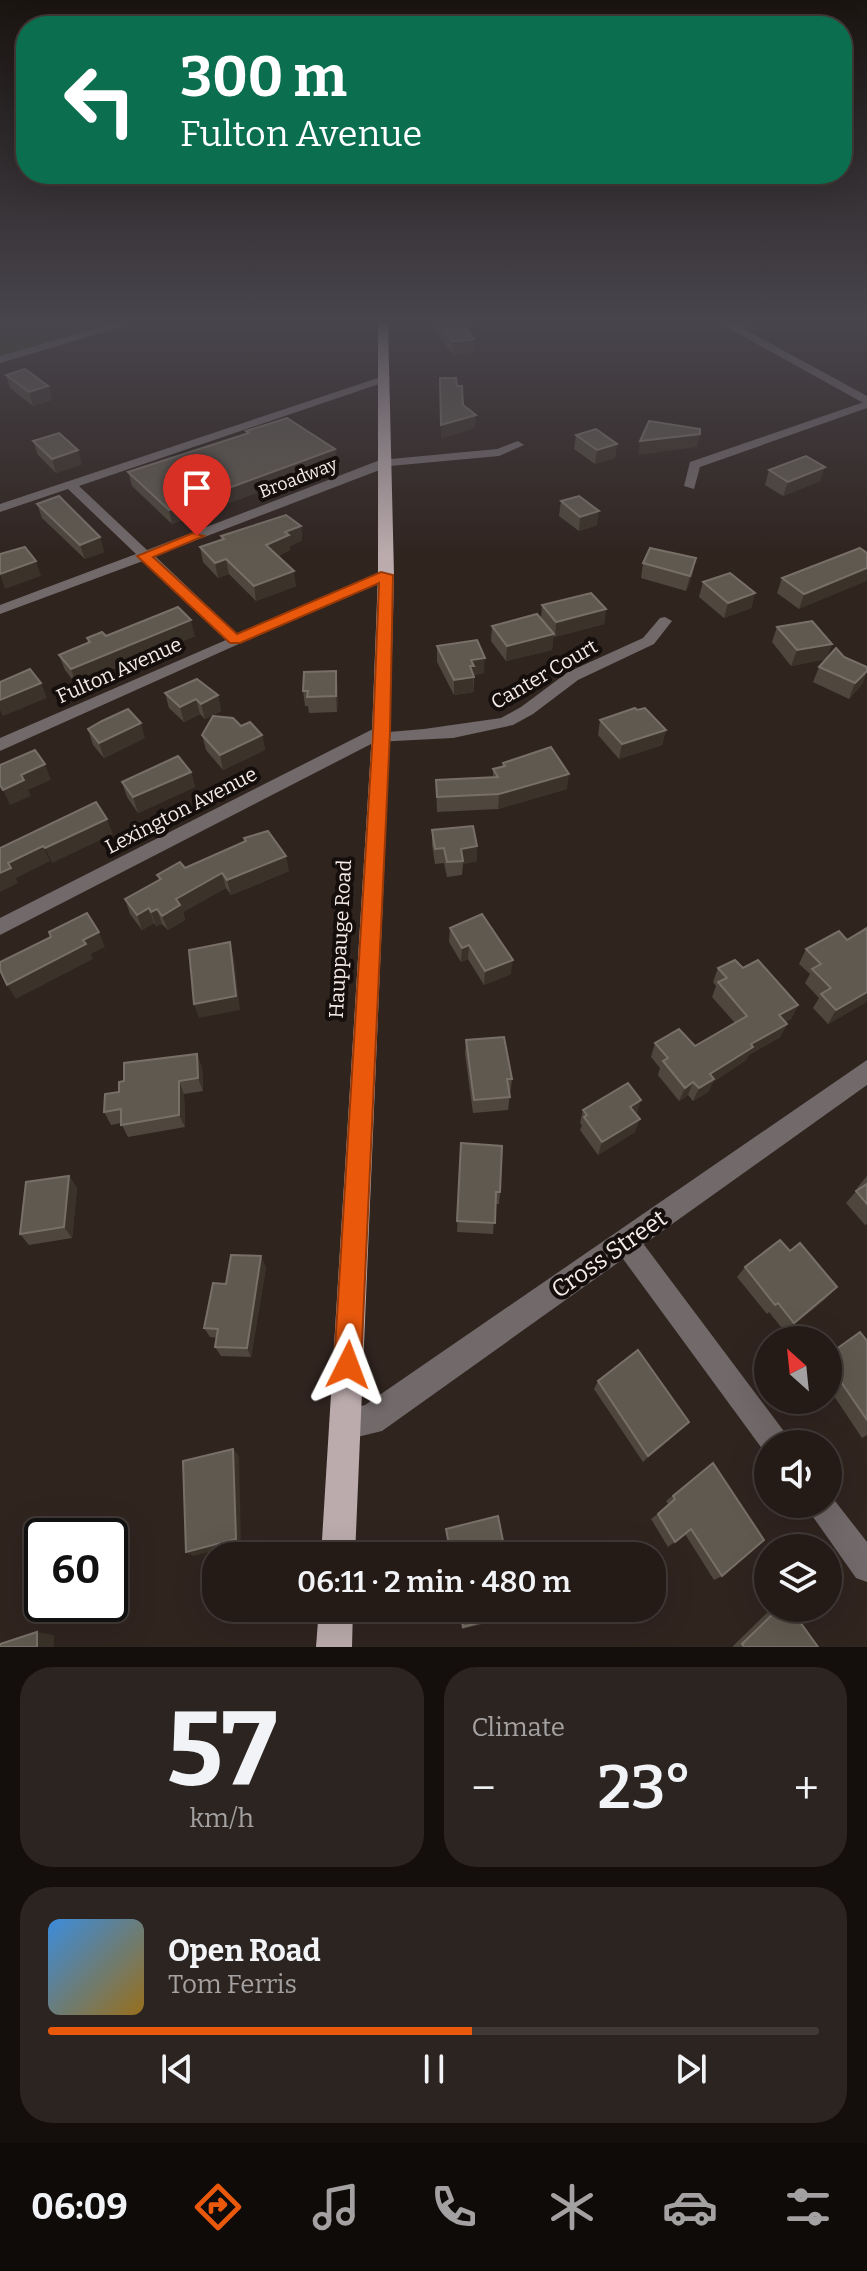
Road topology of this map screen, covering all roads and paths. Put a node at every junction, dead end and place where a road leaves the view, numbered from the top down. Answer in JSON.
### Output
{"nodes":[{"id":1,"x":319,"y":401,"type":"edge"},
{"id":2,"x":382,"y":401,"type":"edge"},
{"id":3,"x":867,"y":402,"type":"edge"},
{"id":4,"x":518,"y":445,"type":"dead end"},
{"id":5,"x":384,"y":464,"type":"junction"},
{"id":6,"x":71,"y":485,"type":"junction"},
{"id":7,"x":690,"y":486,"type":"dead end"},
{"id":8,"x":0,"y":508,"type":"edge"},
{"id":9,"x":144,"y":556,"type":"junction"},
{"id":10,"x":386,"y":575,"type":"junction"},
{"id":11,"x":0,"y":610,"type":"edge"},
{"id":12,"x":665,"y":621,"type":"dead end"},
{"id":13,"x":235,"y":640,"type":"junction"},
{"id":14,"x":381,"y":735,"type":"junction"},
{"id":15,"x":0,"y":745,"type":"edge"},
{"id":16,"x":0,"y":927,"type":"edge"},
{"id":17,"x":867,"y":1071,"type":"edge"},
{"id":18,"x":627,"y":1243,"type":"junction"},
{"id":19,"x":345,"y":1424,"type":"junction"},
{"id":20,"x":766,"y":1430,"type":"edge"},
{"id":21,"x":831,"y":1518,"type":"edge"},
{"id":22,"x":339,"y":1542,"type":"edge"},
{"id":23,"x":867,"y":1567,"type":"edge"},
{"id":24,"x":335,"y":1622,"type":"edge"},
{"id":25,"x":334,"y":1647,"type":"edge"}],
"edges":[{"from":1,"to":6,"type":"street"},
{"from":2,"to":5,"type":"main road","name":"Hauppauge Road"},
{"from":3,"to":7,"type":"street"},
{"from":4,"to":5,"type":"street","name":"Broadway"},
{"from":5,"to":9,"type":"street","name":"Broadway"},
{"from":5,"to":10,"type":"main road","name":"Hauppauge Road"},
{"from":6,"to":8,"type":"street"},
{"from":6,"to":9,"type":"street"},
{"from":9,"to":11,"type":"street","name":"Broadway"},
{"from":9,"to":13,"type":"street"},
{"from":10,"to":13,"type":"street","name":"Fulton Avenue"},
{"from":10,"to":14,"type":"main road","name":"Hauppauge Road"},
{"from":12,"to":14,"type":"street","name":"Canter Court"},
{"from":13,"to":15,"type":"street","name":"Fulton Avenue"},
{"from":14,"to":16,"type":"street","name":"Lexington Avenue"},
{"from":14,"to":19,"type":"main road","name":"Hauppauge Road"},
{"from":17,"to":18,"type":"street","name":"Cross Street"},
{"from":18,"to":19,"type":"street","name":"Cross Street"},
{"from":18,"to":20,"type":"street"},
{"from":19,"to":22,"type":"main road","name":"Hauppauge Road"},
{"from":21,"to":23,"type":"street"},
{"from":24,"to":25,"type":"main road"}]}
